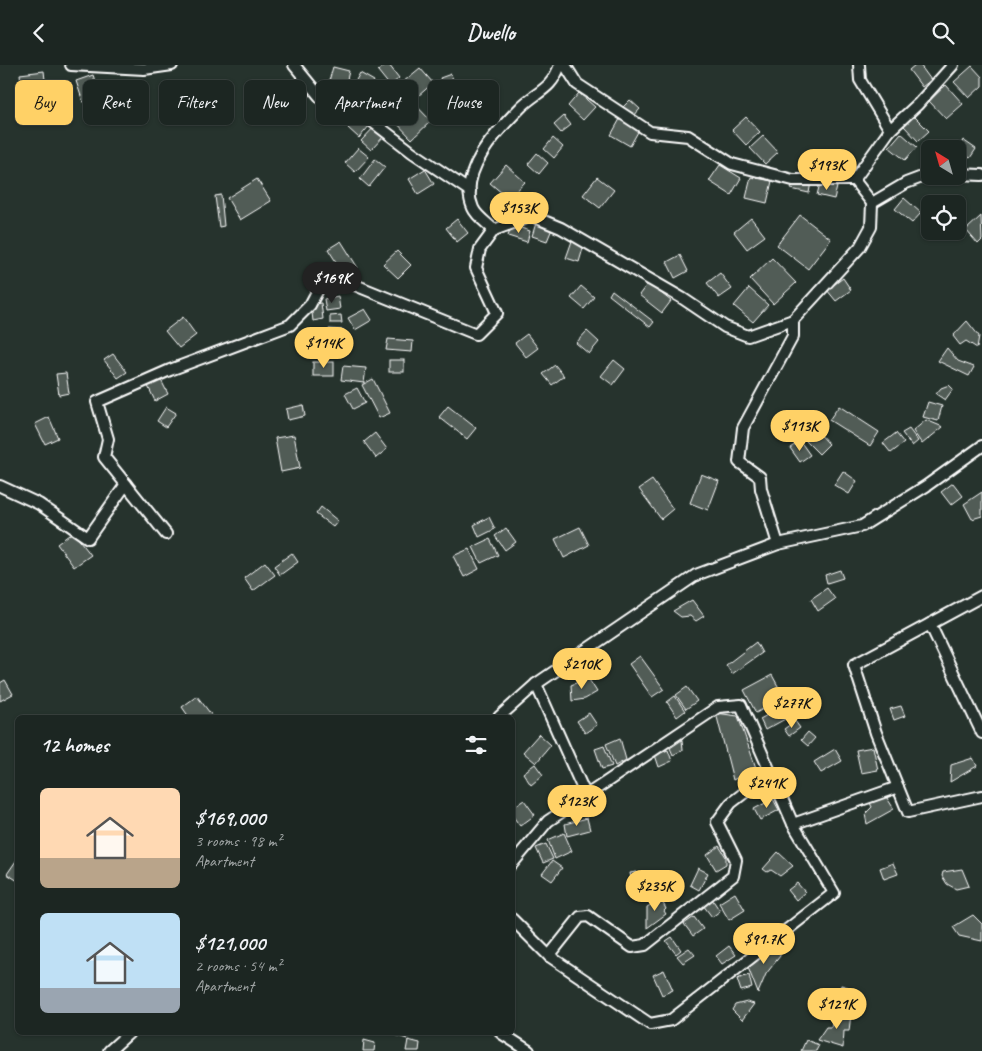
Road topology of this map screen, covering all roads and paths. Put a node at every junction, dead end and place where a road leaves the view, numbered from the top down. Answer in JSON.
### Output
{"nodes":[{"id":1,"x":71,"y":65,"type":"edge"},
{"id":2,"x":172,"y":65,"type":"edge"},
{"id":3,"x":294,"y":65,"type":"edge"},
{"id":4,"x":560,"y":65,"type":"edge"},
{"id":5,"x":565,"y":65,"type":"edge"},
{"id":6,"x":859,"y":65,"type":"edge"},
{"id":7,"x":953,"y":65,"type":"edge"},
{"id":8,"x":890,"y":131,"type":"junction"},
{"id":9,"x":966,"y":174,"type":"edge"},
{"id":10,"x":982,"y":175,"type":"edge"},
{"id":11,"x":921,"y":177,"type":"edge"},
{"id":12,"x":854,"y":180,"type":"junction"},
{"id":13,"x":470,"y":191,"type":"junction"},
{"id":14,"x":872,"y":203,"type":"junction"},
{"id":15,"x":494,"y":230,"type":"junction"},
{"id":16,"x":793,"y":320,"type":"junction"},
{"id":17,"x":982,"y":446,"type":"edge"},
{"id":18,"x":126,"y":484,"type":"junction"},
{"id":19,"x":0,"y":486,"type":"edge"},
{"id":20,"x":166,"y":534,"type":"dead end"},
{"id":21,"x":778,"y":544,"type":"junction"},
{"id":22,"x":982,"y":596,"type":"edge"},
{"id":23,"x":930,"y":624,"type":"junction"},
{"id":24,"x":536,"y":683,"type":"junction"},
{"id":25,"x":501,"y":715,"type":"edge"},
{"id":26,"x":982,"y":733,"type":"edge"},
{"id":27,"x":770,"y":773,"type":"junction"},
{"id":28,"x":898,"y":787,"type":"junction"},
{"id":29,"x":586,"y":796,"type":"junction"},
{"id":30,"x":982,"y":796,"type":"edge"},
{"id":31,"x":793,"y":824,"type":"junction"},
{"id":32,"x":515,"y":861,"type":"edge"},
{"id":33,"x":515,"y":922,"type":"edge"},
{"id":34,"x":549,"y":956,"type":"junction"},
{"id":35,"x":126,"y":1035,"type":"edge"},
{"id":36,"x":504,"y":1035,"type":"edge"},
{"id":37,"x":109,"y":1051,"type":"edge"},
{"id":38,"x":529,"y":1051,"type":"edge"}],
"edges":[{"from":1,"to":2,"type":"street"},
{"from":3,"to":13,"type":"street"},
{"from":4,"to":13,"type":"street"},
{"from":5,"to":12,"type":"street"},
{"from":6,"to":8,"type":"street"},
{"from":7,"to":8,"type":"street"},
{"from":8,"to":12,"type":"street"},
{"from":9,"to":10,"type":"street"},
{"from":11,"to":14,"type":"street"},
{"from":12,"to":14,"type":"street"},
{"from":13,"to":15,"type":"street"},
{"from":14,"to":16,"type":"street"},
{"from":15,"to":16,"type":"street"},
{"from":15,"to":18,"type":"street"},
{"from":16,"to":21,"type":"street"},
{"from":17,"to":21,"type":"street"},
{"from":18,"to":19,"type":"street"},
{"from":18,"to":20,"type":"street"},
{"from":21,"to":24,"type":"street"},
{"from":22,"to":23,"type":"street"},
{"from":23,"to":26,"type":"street"},
{"from":23,"to":28,"type":"street"},
{"from":24,"to":25,"type":"street"},
{"from":24,"to":29,"type":"street"},
{"from":27,"to":29,"type":"street"},
{"from":27,"to":31,"type":"street"},
{"from":27,"to":34,"type":"street"},
{"from":28,"to":30,"type":"street"},
{"from":28,"to":31,"type":"street"},
{"from":29,"to":32,"type":"street"},
{"from":31,"to":34,"type":"street"},
{"from":33,"to":34,"type":"street"},
{"from":35,"to":37,"type":"street"},
{"from":36,"to":38,"type":"street"}]}
